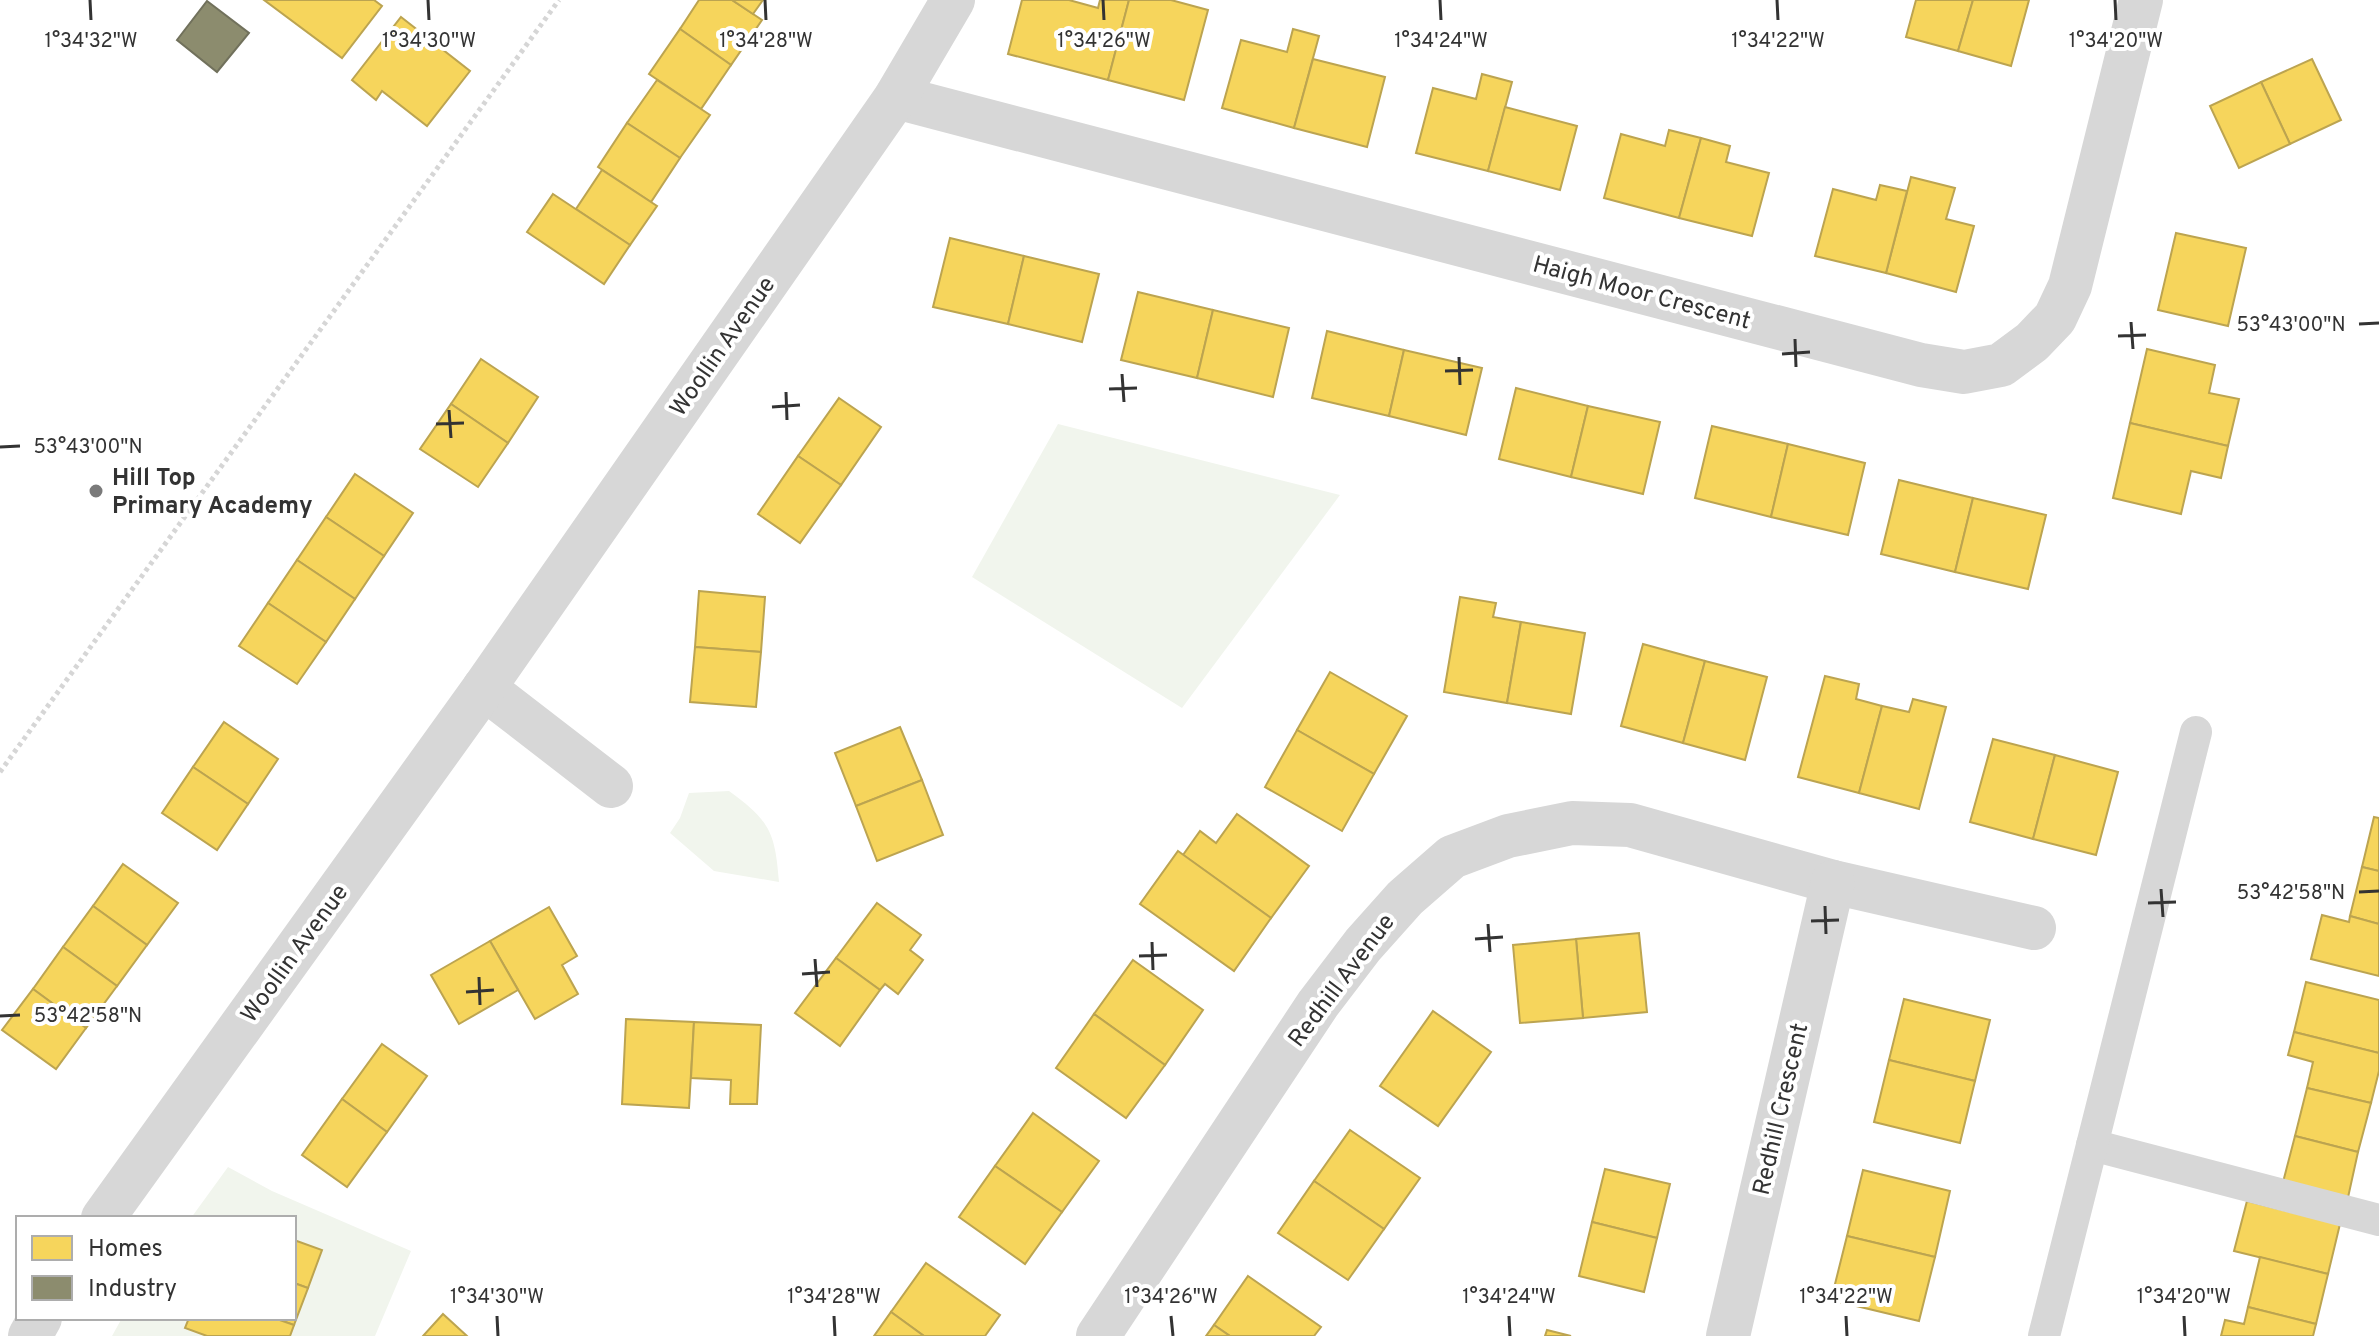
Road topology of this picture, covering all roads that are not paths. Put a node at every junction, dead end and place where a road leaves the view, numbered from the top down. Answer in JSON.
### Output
{"nodes":[{"id":1,"x":953,"y":0,"type":"edge"},
{"id":2,"x":2141,"y":0,"type":"edge"},
{"id":3,"x":896,"y":97,"type":"junction"},
{"id":4,"x":484,"y":688,"type":"junction"},
{"id":5,"x":2196,"y":732,"type":"dead end"},
{"id":6,"x":611,"y":786,"type":"dead end"},
{"id":7,"x":1833,"y":882,"type":"junction"},
{"id":8,"x":2034,"y":928,"type":"dead end"},
{"id":9,"x":2092,"y":1145,"type":"junction"},
{"id":10,"x":104,"y":1216,"type":"edge"},
{"id":11,"x":2379,"y":1220,"type":"edge"},
{"id":12,"x":1098,"y":1336,"type":"edge"},
{"id":13,"x":1728,"y":1336,"type":"edge"},
{"id":14,"x":2044,"y":1336,"type":"edge"}],
"edges":[{"from":1,"to":3,"type":"street","name":"Woollin Avenue"},
{"from":2,"to":3,"type":"street","name":"Haigh Moor Crescent"},
{"from":3,"to":4,"type":"street","name":"Woollin Avenue"},
{"from":4,"to":6,"type":"street"},
{"from":4,"to":10,"type":"street","name":"Woollin Avenue"},
{"from":5,"to":9,"type":"lane"},
{"from":7,"to":8,"type":"street","name":"Redhill Avenue"},
{"from":7,"to":12,"type":"street","name":"Redhill Avenue"},
{"from":7,"to":13,"type":"street","name":"Redhill Crescent"},
{"from":9,"to":11,"type":"lane"},
{"from":9,"to":14,"type":"lane"}]}
